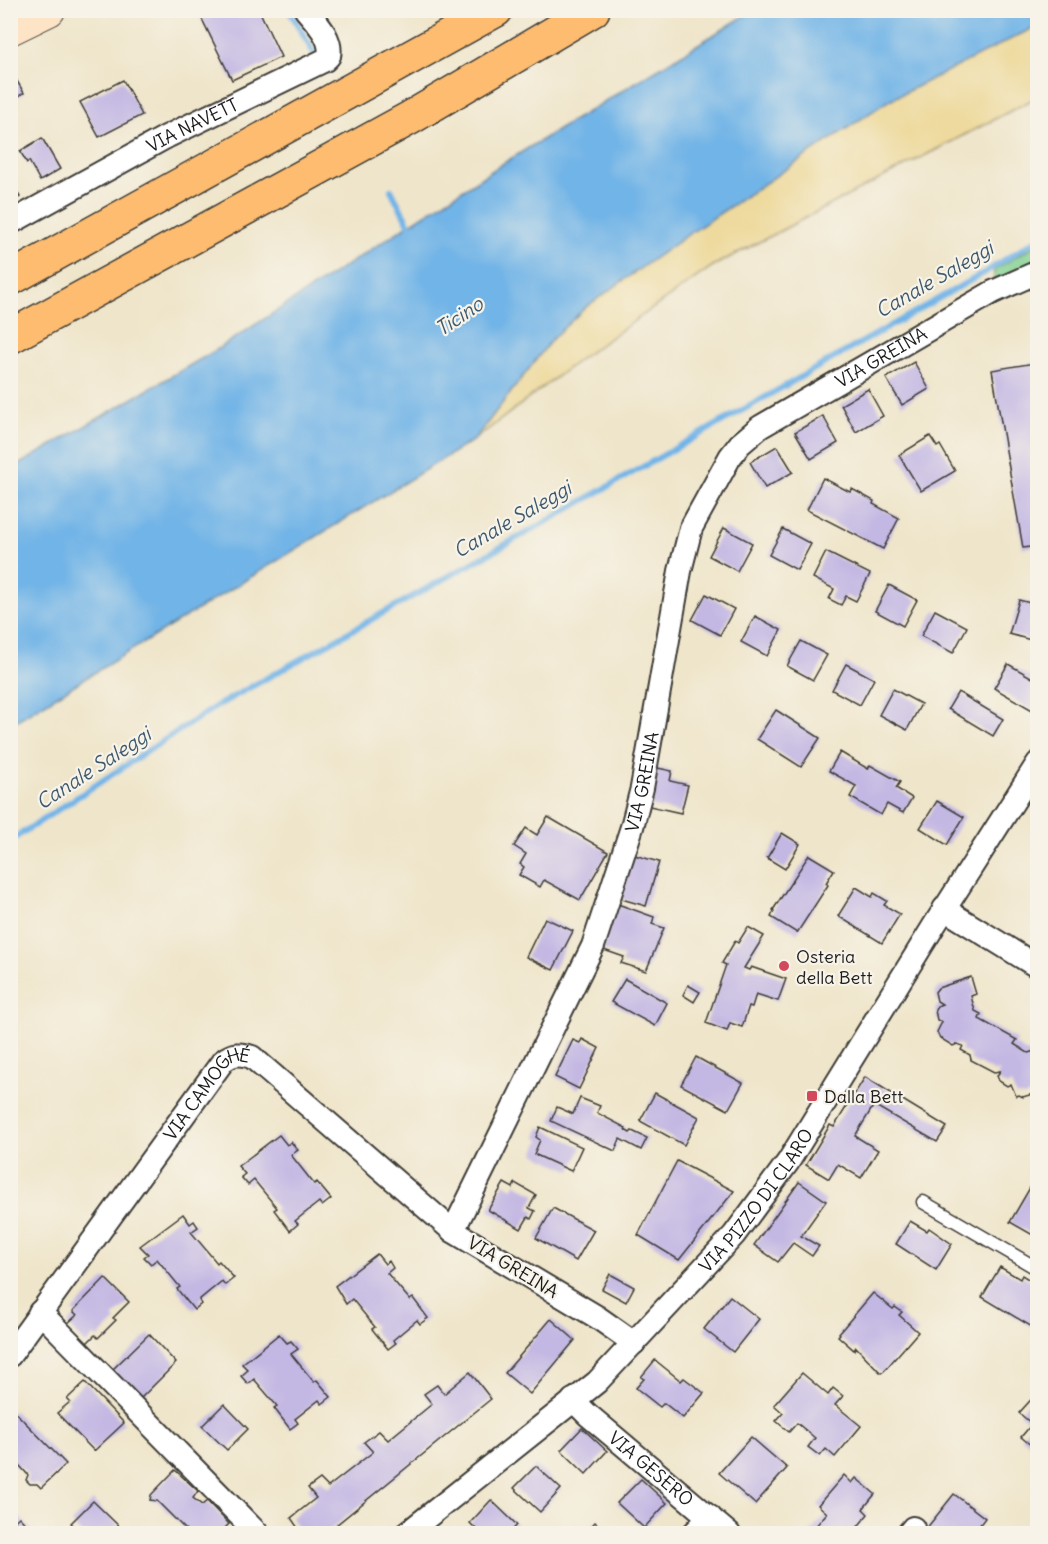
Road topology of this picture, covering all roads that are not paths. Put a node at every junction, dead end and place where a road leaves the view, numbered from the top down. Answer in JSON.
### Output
{"nodes":[{"id":1,"x":49,"y":10,"type":"edge"},
{"id":2,"x":306,"y":10,"type":"edge"},
{"id":3,"x":496,"y":10,"type":"edge"},
{"id":4,"x":593,"y":10,"type":"edge"},
{"id":5,"x":10,"y":29,"type":"edge"},
{"id":6,"x":10,"y":223,"type":"edge"},
{"id":7,"x":1038,"y":272,"type":"edge"},
{"id":8,"x":10,"y":279,"type":"edge"},
{"id":9,"x":10,"y":337,"type":"edge"},
{"id":10,"x":1038,"y":763,"type":"edge"},
{"id":11,"x":944,"y":909,"type":"junction"},
{"id":12,"x":1038,"y":966,"type":"edge"},
{"id":13,"x":923,"y":1202,"type":"dead end"},
{"id":14,"x":453,"y":1231,"type":"junction"},
{"id":15,"x":1038,"y":1269,"type":"edge"},
{"id":16,"x":40,"y":1312,"type":"junction"},
{"id":17,"x":634,"y":1343,"type":"junction"},
{"id":18,"x":10,"y":1355,"type":"edge"},
{"id":19,"x":573,"y":1400,"type":"junction"},
{"id":20,"x":710,"y":1517,"type":"junction"},
{"id":21,"x":258,"y":1533,"type":"edge"},
{"id":22,"x":406,"y":1533,"type":"edge"},
{"id":23,"x":693,"y":1533,"type":"edge"},
{"id":24,"x":729,"y":1533,"type":"edge"}],
"edges":[{"from":1,"to":5,"type":"street"},
{"from":2,"to":6,"type":"street","name":"VIA NAVETT"},
{"from":3,"to":8,"type":"highway"},
{"from":4,"to":9,"type":"highway"},
{"from":7,"to":14,"type":"street","name":"VIA GREINA"},
{"from":10,"to":11,"type":"street","name":"VIA PIZZO DI CLARO"},
{"from":11,"to":12,"type":"street"},
{"from":11,"to":17,"type":"street","name":"VIA PIZZO DI CLARO"},
{"from":13,"to":15,"type":"lane"},
{"from":14,"to":16,"type":"street","name":"VIA CAMOGHÉ"},
{"from":14,"to":17,"type":"street","name":"VIA GREINA"},
{"from":16,"to":18,"type":"street","name":"VIA CAMOGHÉ"},
{"from":16,"to":21,"type":"street"},
{"from":17,"to":19,"type":"street","name":"VIA PIZZO DI CLARO"},
{"from":19,"to":20,"type":"street","name":"VIA GESERO"},
{"from":19,"to":22,"type":"street","name":"VIA PIZZO DI CLARO"},
{"from":20,"to":23,"type":"street"},
{"from":20,"to":24,"type":"street","name":"VIA GESERO"}]}
